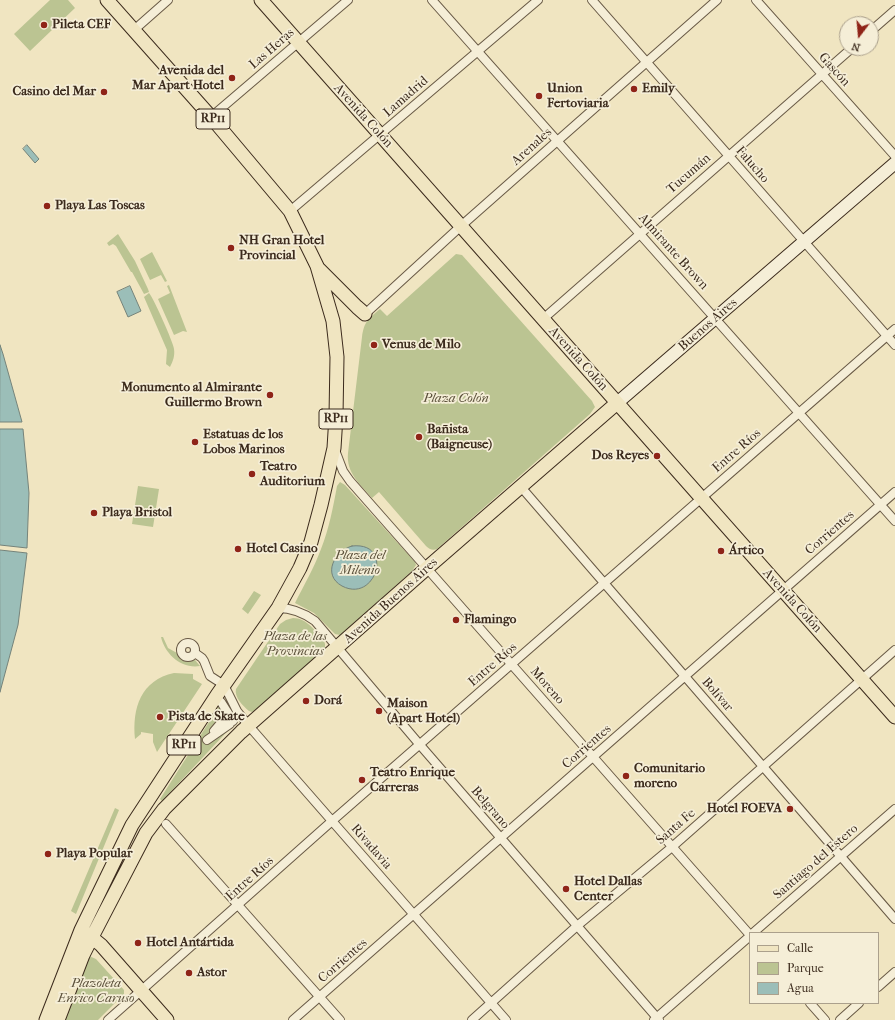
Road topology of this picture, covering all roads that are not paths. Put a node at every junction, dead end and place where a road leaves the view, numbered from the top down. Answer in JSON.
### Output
{"nodes":[{"id":1,"x":107,"y":0,"type":"edge"},
{"id":2,"x":168,"y":0,"type":"edge"},
{"id":3,"x":261,"y":0,"type":"edge"},
{"id":4,"x":348,"y":0,"type":"edge"},
{"id":5,"x":432,"y":0,"type":"edge"},
{"id":6,"x":538,"y":0,"type":"edge"},
{"id":7,"x":592,"y":0,"type":"edge"},
{"id":8,"x":717,"y":0,"type":"edge"},
{"id":9,"x":756,"y":0,"type":"edge"},
{"id":10,"x":895,"y":10,"type":"edge"},
{"id":11,"x":879,"y":24,"type":"edge"},
{"id":12,"x":134,"y":30,"type":"junction"},
{"id":13,"x":298,"y":42,"type":"junction"},
{"id":14,"x":477,"y":52,"type":"junction"},
{"id":15,"x":843,"y":56,"type":"edge"},
{"id":16,"x":646,"y":62,"type":"junction"},
{"id":17,"x":822,"y":74,"type":"junction"},
{"id":18,"x":211,"y":117,"type":"junction"},
{"id":19,"x":380,"y":135,"type":"junction"},
{"id":20,"x":557,"y":141,"type":"junction"},
{"id":21,"x":728,"y":156,"type":"junction"},
{"id":22,"x":895,"y":156,"type":"edge"},
{"id":23,"x":895,"y":162,"type":"edge"},
{"id":24,"x":290,"y":211,"type":"junction"},
{"id":25,"x":461,"y":226,"type":"junction"},
{"id":26,"x":640,"y":234,"type":"junction"},
{"id":27,"x":804,"y":242,"type":"junction"},
{"id":28,"x":317,"y":266,"type":"junction"},
{"id":29,"x":365,"y":314,"type":"joint"},
{"id":30,"x":715,"y":318,"type":"junction"},
{"id":31,"x":543,"y":319,"type":"junction"},
{"id":32,"x":895,"y":329,"type":"edge"},
{"id":33,"x":887,"y":336,"type":"junction"},
{"id":34,"x":895,"y":345,"type":"edge"},
{"id":35,"x":617,"y":403,"type":"junction"},
{"id":36,"x":799,"y":413,"type":"junction"},
{"id":37,"x":334,"y":448,"type":"junction"},
{"id":38,"x":521,"y":487,"type":"junction"},
{"id":39,"x":895,"y":492,"type":"edge"},
{"id":40,"x":702,"y":498,"type":"junction"},
{"id":41,"x":881,"y":505,"type":"junction"},
{"id":42,"x":895,"y":521,"type":"edge"},
{"id":43,"x":427,"y":568,"type":"junction"},
{"id":44,"x":604,"y":584,"type":"junction"},
{"id":45,"x":783,"y":590,"type":"junction"},
{"id":46,"x":278,"y":608,"type":"junction"},
{"id":47,"x":337,"y":648,"type":"junction"},
{"id":48,"x":895,"y":650,"type":"edge"},
{"id":49,"x":195,"y":653,"type":"dead end"},
{"id":50,"x":512,"y":665,"type":"junction"},
{"id":51,"x":685,"y":677,"type":"junction"},
{"id":52,"x":862,"y":679,"type":"junction"},
{"id":53,"x":224,"y":685,"type":"junction"},
{"id":54,"x":221,"y":702,"type":"dead end"},
{"id":55,"x":895,"y":717,"type":"edge"},
{"id":56,"x":232,"y":720,"type":"dead end"},
{"id":57,"x":249,"y":726,"type":"junction"},
{"id":58,"x":420,"y":745,"type":"junction"},
{"id":59,"x":594,"y":757,"type":"junction"},
{"id":60,"x":763,"y":766,"type":"junction"},
{"id":61,"x":895,"y":809,"type":"edge"},
{"id":62,"x":162,"y":820,"type":"junction"},
{"id":63,"x":332,"y":821,"type":"junction"},
{"id":64,"x":501,"y":839,"type":"junction"},
{"id":65,"x":672,"y":847,"type":"junction"},
{"id":66,"x":841,"y":856,"type":"junction"},
{"id":67,"x":239,"y":905,"type":"junction"},
{"id":68,"x":414,"y":914,"type":"junction"},
{"id":69,"x":895,"y":920,"type":"edge"},
{"id":70,"x":577,"y":926,"type":"junction"},
{"id":71,"x":754,"y":932,"type":"edge"},
{"id":72,"x":86,"y":934,"type":"junction"},
{"id":73,"x":749,"y":934,"type":"edge"},
{"id":74,"x":749,"y":936,"type":"edge"},
{"id":75,"x":895,"y":972,"type":"edge"},
{"id":76,"x":879,"y":986,"type":"edge"},
{"id":77,"x":141,"y":991,"type":"junction"},
{"id":78,"x":320,"y":997,"type":"junction"},
{"id":79,"x":491,"y":1003,"type":"junction"},
{"id":80,"x":811,"y":1004,"type":"edge"},
{"id":81,"x":858,"y":1004,"type":"edge"},
{"id":82,"x":657,"y":1019,"type":"edge"},
{"id":83,"x":46,"y":1020,"type":"edge"},
{"id":84,"x":58,"y":1020,"type":"edge"},
{"id":85,"x":108,"y":1020,"type":"edge"},
{"id":86,"x":167,"y":1020,"type":"edge"},
{"id":87,"x":294,"y":1020,"type":"edge"},
{"id":88,"x":340,"y":1020,"type":"edge"},
{"id":89,"x":472,"y":1020,"type":"edge"},
{"id":90,"x":506,"y":1020,"type":"edge"},
{"id":91,"x":825,"y":1020,"type":"edge"},
{"id":92,"x":840,"y":1020,"type":"edge"}],
"edges":[{"from":1,"to":12,"type":"main road","number":"RP11"},
{"from":2,"to":12,"type":"street"},
{"from":3,"to":13,"type":"main road","name":"Avenida Colón"},
{"from":4,"to":13,"type":"street","name":"Las Heras"},
{"from":5,"to":14,"type":"street","name":"Almirante Brown"},
{"from":6,"to":14,"type":"street","name":"Lamadrid"},
{"from":7,"to":16,"type":"street","name":"Falucho"},
{"from":8,"to":16,"type":"street","name":"Arenales"},
{"from":9,"to":17,"type":"street","name":"Gascón"},
{"from":10,"to":11,"type":"street"},
{"from":12,"to":18,"type":"main road","number":"RP11"},
{"from":13,"to":18,"type":"street","name":"Las Heras"},
{"from":13,"to":19,"type":"main road","name":"Avenida Colón"},
{"from":14,"to":19,"type":"street","name":"Lamadrid"},
{"from":14,"to":20,"type":"street","name":"Almirante Brown"},
{"from":15,"to":17,"type":"street","name":"Tucumán"},
{"from":16,"to":20,"type":"street","name":"Arenales"},
{"from":16,"to":21,"type":"street","name":"Falucho"},
{"from":17,"to":21,"type":"street","name":"Tucumán"},
{"from":17,"to":22,"type":"street","name":"Gascón"},
{"from":18,"to":24,"type":"main road","number":"RP11"},
{"from":19,"to":24,"type":"street","name":"Lamadrid"},
{"from":19,"to":25,"type":"main road","name":"Avenida Colón"},
{"from":20,"to":25,"type":"street","name":"Arenales"},
{"from":20,"to":26,"type":"street","name":"Almirante Brown"},
{"from":21,"to":26,"type":"street","name":"Tucumán"},
{"from":21,"to":27,"type":"street","name":"Falucho"},
{"from":23,"to":27,"type":"street","name":"Buenos Aires"},
{"from":24,"to":28,"type":"main road","number":"RP11"},
{"from":25,"to":29,"type":"street","name":"Arenales"},
{"from":25,"to":31,"type":"main road","name":"Avenida Colón"},
{"from":26,"to":30,"type":"street","name":"Almirante Brown"},
{"from":26,"to":31,"type":"street","name":"Tucumán"},
{"from":27,"to":30,"type":"street","name":"Buenos Aires"},
{"from":27,"to":33,"type":"street","name":"Falucho"},
{"from":28,"to":29,"type":"main road","number":"RP11"},
{"from":28,"to":37,"type":"main road","number":"RP11"},
{"from":30,"to":35,"type":"street","name":"Buenos Aires"},
{"from":30,"to":36,"type":"street","name":"Almirante Brown"},
{"from":31,"to":35,"type":"main road","name":"Avenida Colón"},
{"from":32,"to":33,"type":"street","name":"Entre Ríos"},
{"from":33,"to":34,"type":"street","name":"Falucho"},
{"from":33,"to":36,"type":"street","name":"Entre Ríos"},
{"from":35,"to":38,"type":"main road","name":"Buenos Aires","number":"RP11"},
{"from":35,"to":40,"type":"main road","name":"Avenida Colón"},
{"from":36,"to":40,"type":"street","name":"Entre Ríos"},
{"from":36,"to":41,"type":"street","name":"Almirante Brown"},
{"from":37,"to":43,"type":"street","name":"Moreno"},
{"from":37,"to":46,"type":"main road","number":"RP11"},
{"from":38,"to":43,"type":"main road","name":"Avenida Buenos Aires","number":"RP11"},
{"from":38,"to":44,"type":"street","name":"Bolívar"},
{"from":39,"to":41,"type":"street","name":"Corrientes"},
{"from":40,"to":44,"type":"street","name":"Entre Ríos"},
{"from":40,"to":45,"type":"main road","name":"Avenida Colón"},
{"from":41,"to":42,"type":"street","name":"Almirante Brown"},
{"from":41,"to":45,"type":"street","name":"Corrientes"},
{"from":43,"to":47,"type":"main road","name":"Avenida Buenos Aires","number":"RP11"},
{"from":43,"to":50,"type":"street","name":"Moreno"},
{"from":44,"to":50,"type":"street","name":"Entre Ríos"},
{"from":44,"to":51,"type":"street","name":"Bolívar"},
{"from":45,"to":51,"type":"street","name":"Corrientes"},
{"from":45,"to":52,"type":"main road","name":"Avenida Colón"},
{"from":46,"to":47,"type":"street","name":"Belgrano"},
{"from":46,"to":53,"type":"main road","number":"RP11"},
{"from":47,"to":57,"type":"main road","name":"Avenida Buenos Aires","number":"RP11"},
{"from":47,"to":58,"type":"street","name":"Belgrano"},
{"from":48,"to":52,"type":"street","name":"Santa Fe"},
{"from":49,"to":53,"type":"street"},
{"from":50,"to":58,"type":"street","name":"Entre Ríos"},
{"from":50,"to":59,"type":"street","name":"Moreno"},
{"from":51,"to":59,"type":"street","name":"Corrientes"},
{"from":51,"to":60,"type":"street","name":"Bolívar"},
{"from":52,"to":55,"type":"main road","name":"Avenida Colón"},
{"from":52,"to":60,"type":"street","name":"Santa Fe"},
{"from":53,"to":57,"type":"street","name":"Rivadavia"},
{"from":53,"to":72,"type":"main road","number":"RP11"},
{"from":54,"to":56,"type":"street"},
{"from":57,"to":62,"type":"main road","name":"Avenida Buenos Aires","number":"RP11"},
{"from":57,"to":63,"type":"street","name":"Rivadavia"},
{"from":58,"to":63,"type":"street","name":"Entre Ríos"},
{"from":58,"to":64,"type":"street","name":"Belgrano"},
{"from":59,"to":64,"type":"street","name":"Corrientes"},
{"from":59,"to":65,"type":"street","name":"Moreno"},
{"from":60,"to":65,"type":"street","name":"Santa Fe"},
{"from":60,"to":66,"type":"street","name":"Bolívar"},
{"from":61,"to":66,"type":"street","name":"Santiago del Estero"},
{"from":62,"to":67,"type":"street"},
{"from":62,"to":72,"type":"main road","number":"RP11"},
{"from":63,"to":67,"type":"street","name":"Entre Ríos"},
{"from":63,"to":68,"type":"street","name":"Rivadavia"},
{"from":64,"to":68,"type":"street","name":"Corrientes"},
{"from":64,"to":70,"type":"street","name":"Belgrano"},
{"from":65,"to":70,"type":"street","name":"Santa Fe"},
{"from":65,"to":73,"type":"street","name":"Moreno"},
{"from":66,"to":69,"type":"street","name":"Bolívar"},
{"from":66,"to":71,"type":"street","name":"Santiago del Estero"},
{"from":67,"to":77,"type":"street","name":"Entre Ríos"},
{"from":67,"to":78,"type":"street"},
{"from":68,"to":78,"type":"street","name":"Corrientes"},
{"from":68,"to":79,"type":"street","name":"Rivadavia"},
{"from":70,"to":79,"type":"street","name":"Santa Fe"},
{"from":70,"to":82,"type":"street","name":"Belgrano"},
{"from":72,"to":77,"type":"main road"},
{"from":72,"to":83,"type":"main road","number":"RP11"},
{"from":72,"to":84,"type":"main road","number":"RP11"},
{"from":74,"to":82,"type":"street"},
{"from":75,"to":76,"type":"street"},
{"from":77,"to":85,"type":"street","name":"Entre Ríos"},
{"from":77,"to":86,"type":"main road"},
{"from":78,"to":87,"type":"street","name":"Corrientes"},
{"from":78,"to":88,"type":"street"},
{"from":79,"to":89,"type":"street","name":"Santa Fe"},
{"from":79,"to":90,"type":"street","name":"Rivadavia"},
{"from":80,"to":91,"type":"street"},
{"from":81,"to":92,"type":"street"}]}
